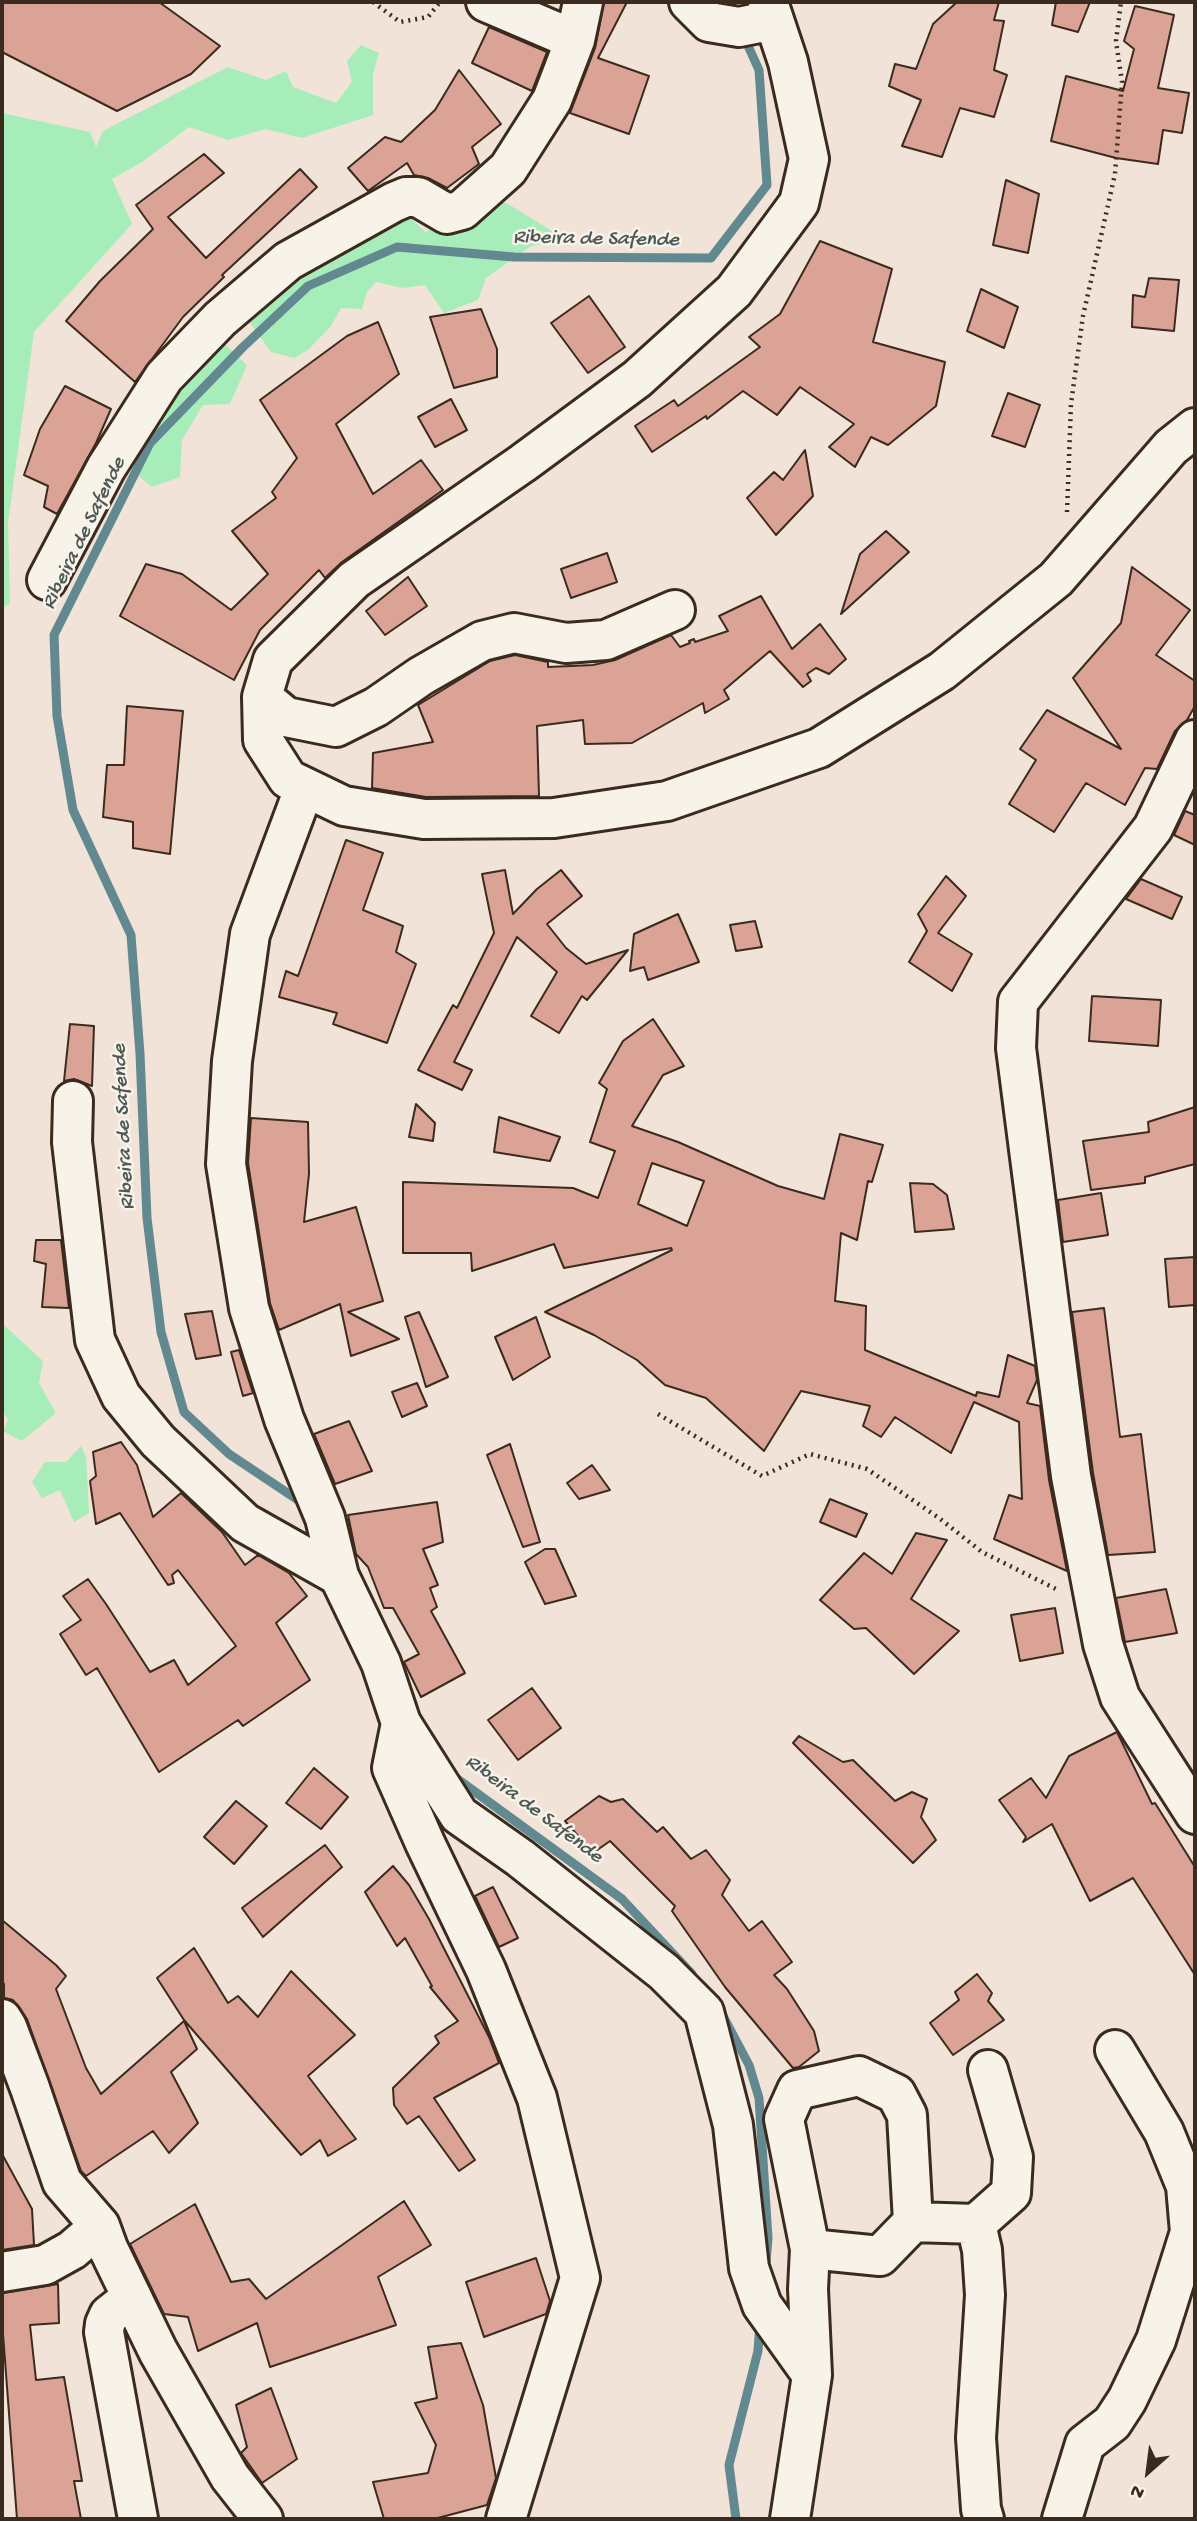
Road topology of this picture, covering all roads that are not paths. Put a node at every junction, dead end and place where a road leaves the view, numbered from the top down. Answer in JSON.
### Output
{"nodes":[{"id":1,"x":486,"y":2,"type":"edge"},
{"id":2,"x":583,"y":2,"type":"edge"},
{"id":3,"x":689,"y":2,"type":"edge"},
{"id":4,"x":771,"y":11,"type":"edge"},
{"id":5,"x":575,"y":40,"type":"junction"},
{"id":6,"x":1195,"y":428,"type":"edge"},
{"id":7,"x":47,"y":580,"type":"dead end"},
{"id":8,"x":675,"y":610,"type":"dead end"},
{"id":9,"x":262,"y":697,"type":"junction"},
{"id":10,"x":1195,"y":740,"type":"edge"},
{"id":11,"x":304,"y":789,"type":"junction"},
{"id":12,"x":74,"y":1101,"type":"dead end"},
{"id":13,"x":339,"y":1576,"type":"junction"},
{"id":14,"x":401,"y":1723,"type":"junction"},
{"id":15,"x":1195,"y":1814,"type":"edge"},
{"id":16,"x":2,"y":2019,"type":"edge"},
{"id":17,"x":1115,"y":2050,"type":"dead end"},
{"id":18,"x":988,"y":2070,"type":"dead end"},
{"id":19,"x":913,"y":2222,"type":"junction"},
{"id":20,"x":976,"y":2224,"type":"junction"},
{"id":21,"x":100,"y":2226,"type":"junction"},
{"id":22,"x":810,"y":2249,"type":"junction"},
{"id":23,"x":2,"y":2272,"type":"edge"},
{"id":24,"x":132,"y":2297,"type":"junction"},
{"id":25,"x":812,"y":2375,"type":"junction"},
{"id":26,"x":138,"y":2519,"type":"edge"},
{"id":27,"x":263,"y":2519,"type":"edge"},
{"id":28,"x":506,"y":2519,"type":"edge"},
{"id":29,"x":790,"y":2519,"type":"edge"},
{"id":30,"x":984,"y":2519,"type":"edge"},
{"id":31,"x":1062,"y":2519,"type":"edge"}],
"edges":[{"from":1,"to":5,"type":"street"},
{"from":2,"to":5,"type":"street"},
{"from":3,"to":4,"type":"street"},
{"from":4,"to":9,"type":"street"},
{"from":5,"to":7,"type":"street"},
{"from":6,"to":11,"type":"street"},
{"from":8,"to":9,"type":"street"},
{"from":9,"to":11,"type":"street"},
{"from":10,"to":15,"type":"street"},
{"from":11,"to":13,"type":"street"},
{"from":12,"to":13,"type":"street"},
{"from":13,"to":14,"type":"street"},
{"from":14,"to":25,"type":"street"},
{"from":14,"to":28,"type":"street"},
{"from":16,"to":21,"type":"street"},
{"from":17,"to":31,"type":"street"},
{"from":18,"to":20,"type":"street"},
{"from":19,"to":20,"type":"street"},
{"from":19,"to":22,"type":"street"},
{"from":19,"to":22,"type":"street"},
{"from":20,"to":30,"type":"street"},
{"from":21,"to":23,"type":"street"},
{"from":21,"to":24,"type":"street"},
{"from":22,"to":25,"type":"street"},
{"from":24,"to":26,"type":"street"},
{"from":24,"to":27,"type":"street"},
{"from":25,"to":29,"type":"street"}]}
